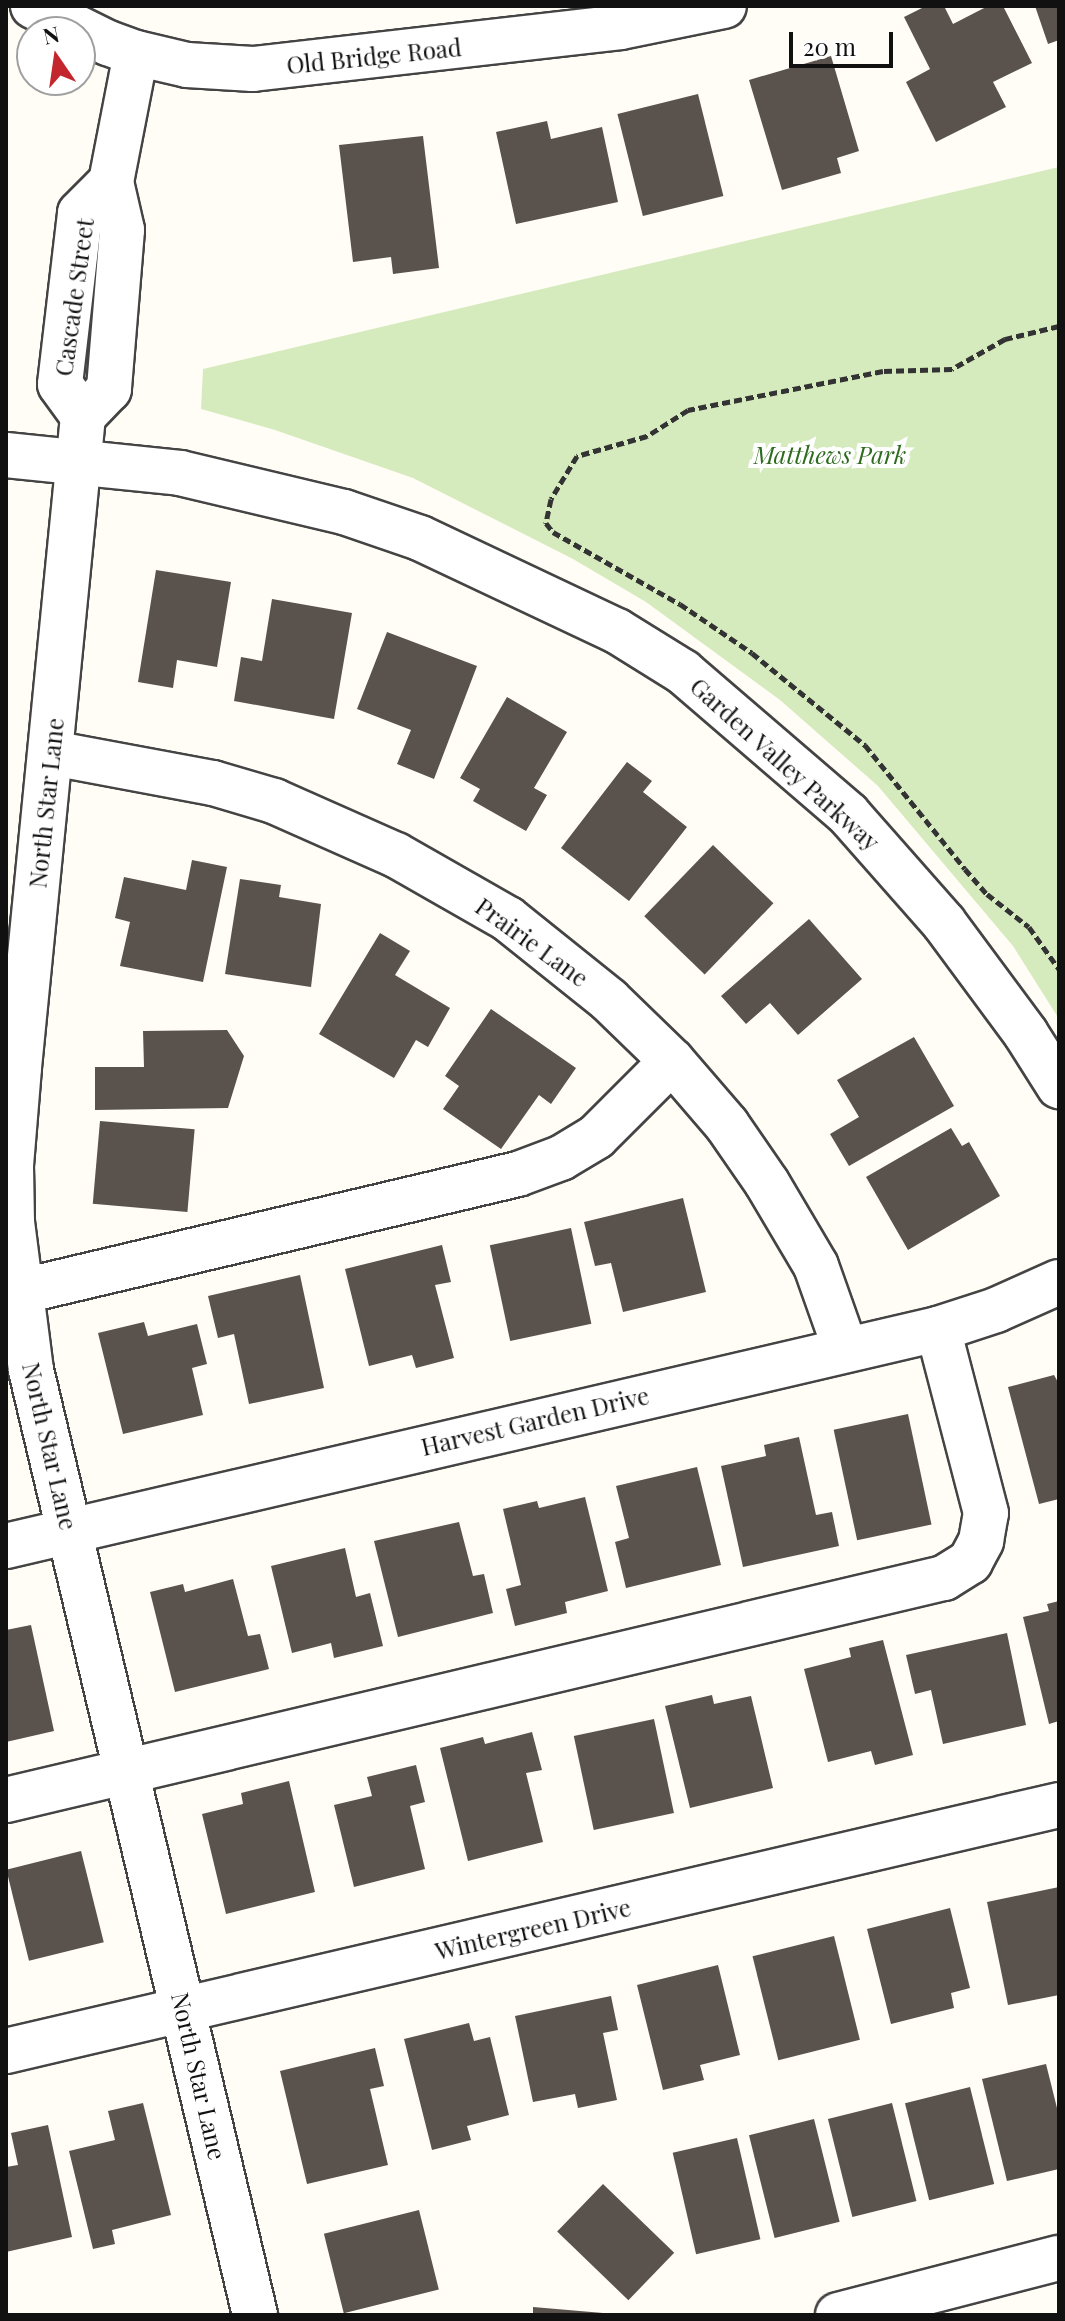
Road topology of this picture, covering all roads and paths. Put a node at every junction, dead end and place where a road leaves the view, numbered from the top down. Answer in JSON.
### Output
{"nodes":[{"id":1,"x":33,"y":6,"type":"edge"},
{"id":2,"x":724,"y":6,"type":"edge"},
{"id":3,"x":136,"y":53,"type":"junction"},
{"id":4,"x":1059,"y":326,"type":"edge"},
{"id":5,"x":6,"y":455,"type":"edge"},
{"id":6,"x":78,"y":463,"type":"junction"},
{"id":7,"x":52,"y":753,"type":"junction"},
{"id":8,"x":1059,"y":969,"type":"edge"},
{"id":9,"x":672,"y":1061,"type":"junction"},
{"id":10,"x":12,"y":1068,"type":"edge"},
{"id":11,"x":1059,"y":1086,"type":"edge"},
{"id":12,"x":1059,"y":1282,"type":"edge"},
{"id":13,"x":12,"y":1294,"type":"edge"},
{"id":14,"x":938,"y":1329,"type":"junction"},
{"id":15,"x":845,"y":1348,"type":"junction"},
{"id":16,"x":70,"y":1531,"type":"junction"},
{"id":17,"x":6,"y":1546,"type":"edge"},
{"id":18,"x":128,"y":1770,"type":"junction"},
{"id":19,"x":6,"y":1800,"type":"edge"},
{"id":20,"x":1059,"y":1805,"type":"edge"},
{"id":21,"x":184,"y":2011,"type":"junction"},
{"id":22,"x":6,"y":2051,"type":"edge"},
{"id":23,"x":1059,"y":2258,"type":"edge"},
{"id":24,"x":255,"y":2315,"type":"edge"},
{"id":25,"x":838,"y":2315,"type":"edge"}],
"edges":[{"from":1,"to":3,"type":"street","name":"Old Bridge Road"},
{"from":2,"to":3,"type":"street","name":"Old Bridge Road"},
{"from":3,"to":6,"type":"street","name":"Cascade Street"},
{"from":4,"to":8,"type":"path"},
{"from":5,"to":6,"type":"street","name":"Garden Valley Parkway"},
{"from":6,"to":7,"type":"street","name":"North Star Lane"},
{"from":6,"to":11,"type":"street","name":"Garden Valley Parkway"},
{"from":7,"to":9,"type":"street","name":"Prairie Lane"},
{"from":7,"to":10,"type":"street","name":"North Star Lane"},
{"from":9,"to":13,"type":"street"},
{"from":9,"to":15,"type":"street","name":"Prairie Lane"},
{"from":10,"to":13,"type":"street","name":"North Star Lane"},
{"from":12,"to":14,"type":"street","name":"Harvest Garden Drive"},
{"from":13,"to":16,"type":"street","name":"North Star Lane"},
{"from":14,"to":15,"type":"street","name":"Harvest Garden Drive"},
{"from":14,"to":18,"type":"street"},
{"from":15,"to":16,"type":"street","name":"Harvest Garden Drive"},
{"from":16,"to":17,"type":"street","name":"Harvest Garden Drive"},
{"from":16,"to":18,"type":"street","name":"North Star Lane"},
{"from":18,"to":19,"type":"street"},
{"from":18,"to":21,"type":"street","name":"North Star Lane"},
{"from":20,"to":21,"type":"street","name":"Wintergreen Drive"},
{"from":21,"to":22,"type":"street","name":"Wintergreen Drive"},
{"from":21,"to":24,"type":"street","name":"North Star Lane"},
{"from":23,"to":25,"type":"street"}]}
